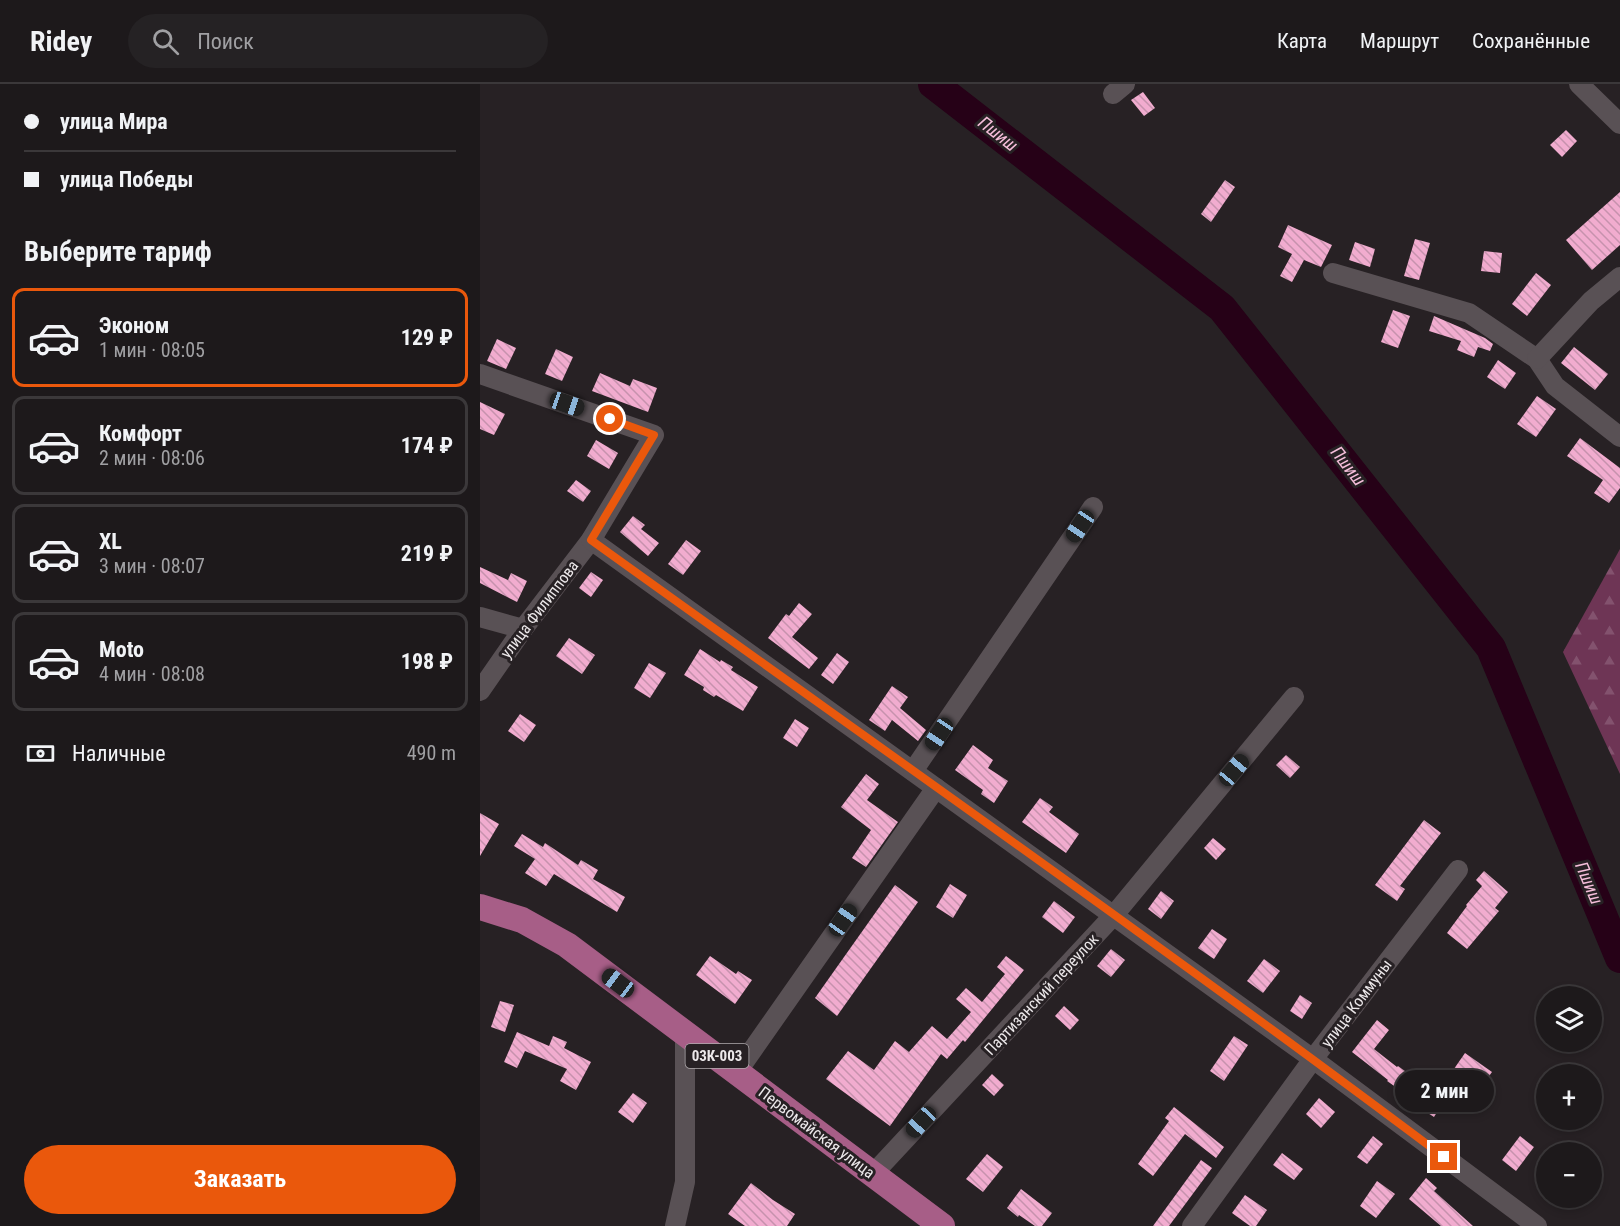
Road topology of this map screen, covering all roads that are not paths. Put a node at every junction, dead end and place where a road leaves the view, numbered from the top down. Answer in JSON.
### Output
{"nodes":[{"id":1,"x":1579,"y":84,"type":"edge"},
{"id":2,"x":1620,"y":124,"type":"edge"},
{"id":3,"x":1334,"y":273,"type":"dead end"},
{"id":4,"x":1620,"y":277,"type":"edge"},
{"id":5,"x":1537,"y":359,"type":"junction"},
{"id":6,"x":480,"y":374,"type":"edge"},
{"id":7,"x":1620,"y":437,"type":"edge"},
{"id":8,"x":1093,"y":507,"type":"dead end"},
{"id":9,"x":591,"y":540,"type":"junction"},
{"id":10,"x":480,"y":617,"type":"edge"},
{"id":11,"x":522,"y":629,"type":"junction"},
{"id":12,"x":480,"y":691,"type":"edge"},
{"id":13,"x":1294,"y":697,"type":"dead end"},
{"id":14,"x":913,"y":771,"type":"junction"},
{"id":15,"x":936,"y":788,"type":"junction"},
{"id":16,"x":1458,"y":870,"type":"dead end"},
{"id":17,"x":480,"y":907,"type":"edge"},
{"id":18,"x":1114,"y":915,"type":"junction"},
{"id":19,"x":685,"y":1033,"type":"junction"},
{"id":20,"x":1313,"y":1059,"type":"junction"},
{"id":21,"x":737,"y":1072,"type":"junction"},
{"id":22,"x":873,"y":1174,"type":"junction"},
{"id":23,"x":675,"y":1226,"type":"edge"},
{"id":24,"x":942,"y":1226,"type":"edge"},
{"id":25,"x":1192,"y":1226,"type":"edge"},
{"id":26,"x":1537,"y":1226,"type":"edge"}],
"edges":[{"from":1,"to":2,"type":"street"},
{"from":3,"to":5,"type":"street"},
{"from":4,"to":5,"type":"street"},
{"from":5,"to":7,"type":"street"},
{"from":6,"to":9,"type":"street","name":"улица Филиппова"},
{"from":8,"to":14,"type":"street"},
{"from":9,"to":11,"type":"street","name":"улица Филиппова"},
{"from":9,"to":14,"type":"street"},
{"from":10,"to":11,"type":"street"},
{"from":11,"to":12,"type":"street","name":"улица Филиппова"},
{"from":13,"to":18,"type":"street","name":"Партизанский переулок"},
{"from":14,"to":15,"type":"street"},
{"from":15,"to":18,"type":"street"},
{"from":15,"to":21,"type":"street"},
{"from":16,"to":20,"type":"street","name":"улица Коммуны"},
{"from":17,"to":19,"type":"main road","name":"Первомайская улица","number":"03К-003"},
{"from":18,"to":20,"type":"street"},
{"from":18,"to":22,"type":"street","name":"Партизанский переулок"},
{"from":19,"to":21,"type":"main road","name":"Первомайская улица","number":"03К-003"},
{"from":19,"to":23,"type":"street"},
{"from":20,"to":25,"type":"street","name":"улица Коммуны"},
{"from":20,"to":26,"type":"street"},
{"from":21,"to":22,"type":"main road","name":"Первомайская улица","number":"03К-003"},
{"from":22,"to":24,"type":"main road","name":"Первомайская улица","number":"03К-003"}]}
